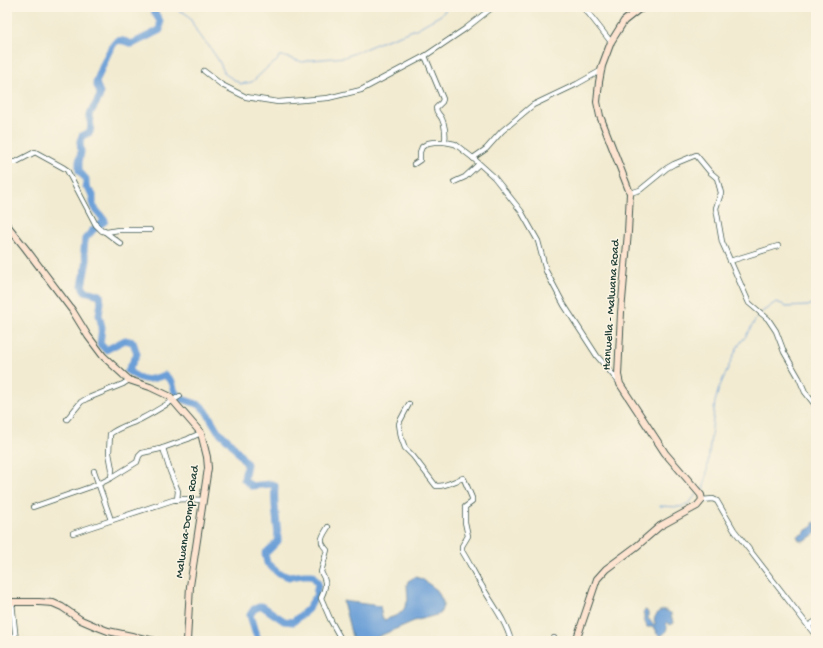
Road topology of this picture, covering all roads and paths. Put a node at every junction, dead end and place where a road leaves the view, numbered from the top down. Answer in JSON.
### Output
{"nodes":[{"id":1,"x":493,"y":7,"type":"edge"},
{"id":2,"x":582,"y":7,"type":"edge"},
{"id":3,"x":646,"y":7,"type":"edge"},
{"id":4,"x":610,"y":42,"type":"junction"},
{"id":5,"x":425,"y":56,"type":"junction"},
{"id":6,"x":602,"y":70,"type":"junction"},
{"id":7,"x":204,"y":71,"type":"dead end"},
{"id":8,"x":445,"y":142,"type":"junction"},
{"id":9,"x":473,"y":158,"type":"junction"},
{"id":10,"x":7,"y":162,"type":"edge"},
{"id":11,"x":414,"y":164,"type":"dead end"},
{"id":12,"x":479,"y":164,"type":"junction"},
{"id":13,"x":454,"y":182,"type":"dead end"},
{"id":14,"x":630,"y":193,"type":"junction"},
{"id":15,"x":7,"y":225,"type":"edge"},
{"id":16,"x":100,"y":228,"type":"junction"},
{"id":17,"x":150,"y":230,"type":"dead end"},
{"id":18,"x":121,"y":244,"type":"dead end"},
{"id":19,"x":778,"y":246,"type":"dead end"},
{"id":20,"x":730,"y":261,"type":"junction"},
{"id":21,"x":129,"y":380,"type":"junction"},
{"id":22,"x":620,"y":384,"type":"junction"},
{"id":23,"x":180,"y":396,"type":"dead end"},
{"id":24,"x":173,"y":401,"type":"junction"},
{"id":25,"x":409,"y":404,"type":"dead end"},
{"id":26,"x":816,"y":405,"type":"edge"},
{"id":27,"x":67,"y":419,"type":"dead end"},
{"id":28,"x":201,"y":433,"type":"junction"},
{"id":29,"x":163,"y":448,"type":"junction"},
{"id":30,"x":94,"y":471,"type":"dead end"},
{"id":31,"x":111,"y":478,"type":"junction"},
{"id":32,"x":99,"y":484,"type":"junction"},
{"id":33,"x":700,"y":495,"type":"junction"},
{"id":34,"x":177,"y":500,"type":"junction"},
{"id":35,"x":203,"y":500,"type":"junction"},
{"id":36,"x":34,"y":507,"type":"dead end"},
{"id":37,"x":111,"y":520,"type":"junction"},
{"id":38,"x":328,"y":527,"type":"dead end"},
{"id":39,"x":73,"y":533,"type":"dead end"},
{"id":40,"x":10,"y":602,"type":"edge"},
{"id":41,"x":816,"y":621,"type":"edge"},
{"id":42,"x":808,"y":626,"type":"junction"},
{"id":43,"x":816,"y":636,"type":"edge"},
{"id":44,"x":16,"y":641,"type":"edge"},
{"id":45,"x":155,"y":641,"type":"edge"},
{"id":46,"x":187,"y":641,"type":"edge"},
{"id":47,"x":342,"y":641,"type":"edge"},
{"id":48,"x":511,"y":641,"type":"edge"},
{"id":49,"x":575,"y":641,"type":"edge"}],
"edges":[{"from":1,"to":5,"type":"street"},
{"from":2,"to":4,"type":"street"},
{"from":3,"to":4,"type":"street","name":"Hanwella - Malwana Road"},
{"from":4,"to":6,"type":"street","name":"Hanwella - Malwana Road"},
{"from":5,"to":7,"type":"street"},
{"from":5,"to":8,"type":"street"},
{"from":6,"to":9,"type":"street"},
{"from":6,"to":14,"type":"street","name":"Hanwella - Malwana Road"},
{"from":8,"to":9,"type":"street"},
{"from":8,"to":11,"type":"street"},
{"from":9,"to":12,"type":"street"},
{"from":10,"to":16,"type":"street"},
{"from":12,"to":13,"type":"street"},
{"from":12,"to":22,"type":"street"},
{"from":14,"to":20,"type":"street"},
{"from":14,"to":22,"type":"street","name":"Hanwella - Malwana Road"},
{"from":15,"to":21,"type":"street","name":"Malwana-Dompe Road"},
{"from":16,"to":17,"type":"street"},
{"from":16,"to":18,"type":"street"},
{"from":19,"to":20,"type":"street"},
{"from":20,"to":26,"type":"street"},
{"from":21,"to":24,"type":"street","name":"Malwana-Dompe Road"},
{"from":21,"to":27,"type":"street"},
{"from":22,"to":33,"type":"street","name":"Hanwella - Malwana Road"},
{"from":23,"to":24,"type":"street"},
{"from":24,"to":28,"type":"street","name":"Malwana-Dompe Road"},
{"from":24,"to":31,"type":"street"},
{"from":25,"to":48,"type":"street"},
{"from":28,"to":29,"type":"street"},
{"from":28,"to":35,"type":"street","name":"Malwana-Dompe Road"},
{"from":29,"to":31,"type":"street"},
{"from":29,"to":34,"type":"street"},
{"from":30,"to":32,"type":"street"},
{"from":31,"to":32,"type":"street"},
{"from":32,"to":36,"type":"street"},
{"from":32,"to":37,"type":"street"},
{"from":33,"to":42,"type":"street"},
{"from":33,"to":49,"type":"street"},
{"from":34,"to":35,"type":"street"},
{"from":34,"to":37,"type":"street"},
{"from":35,"to":46,"type":"street","name":"Malwana-Dompe Road"},
{"from":37,"to":39,"type":"street"},
{"from":38,"to":47,"type":"street"},
{"from":40,"to":44,"type":"street"},
{"from":40,"to":45,"type":"street"},
{"from":41,"to":42,"type":"street"},
{"from":42,"to":43,"type":"street"}]}
